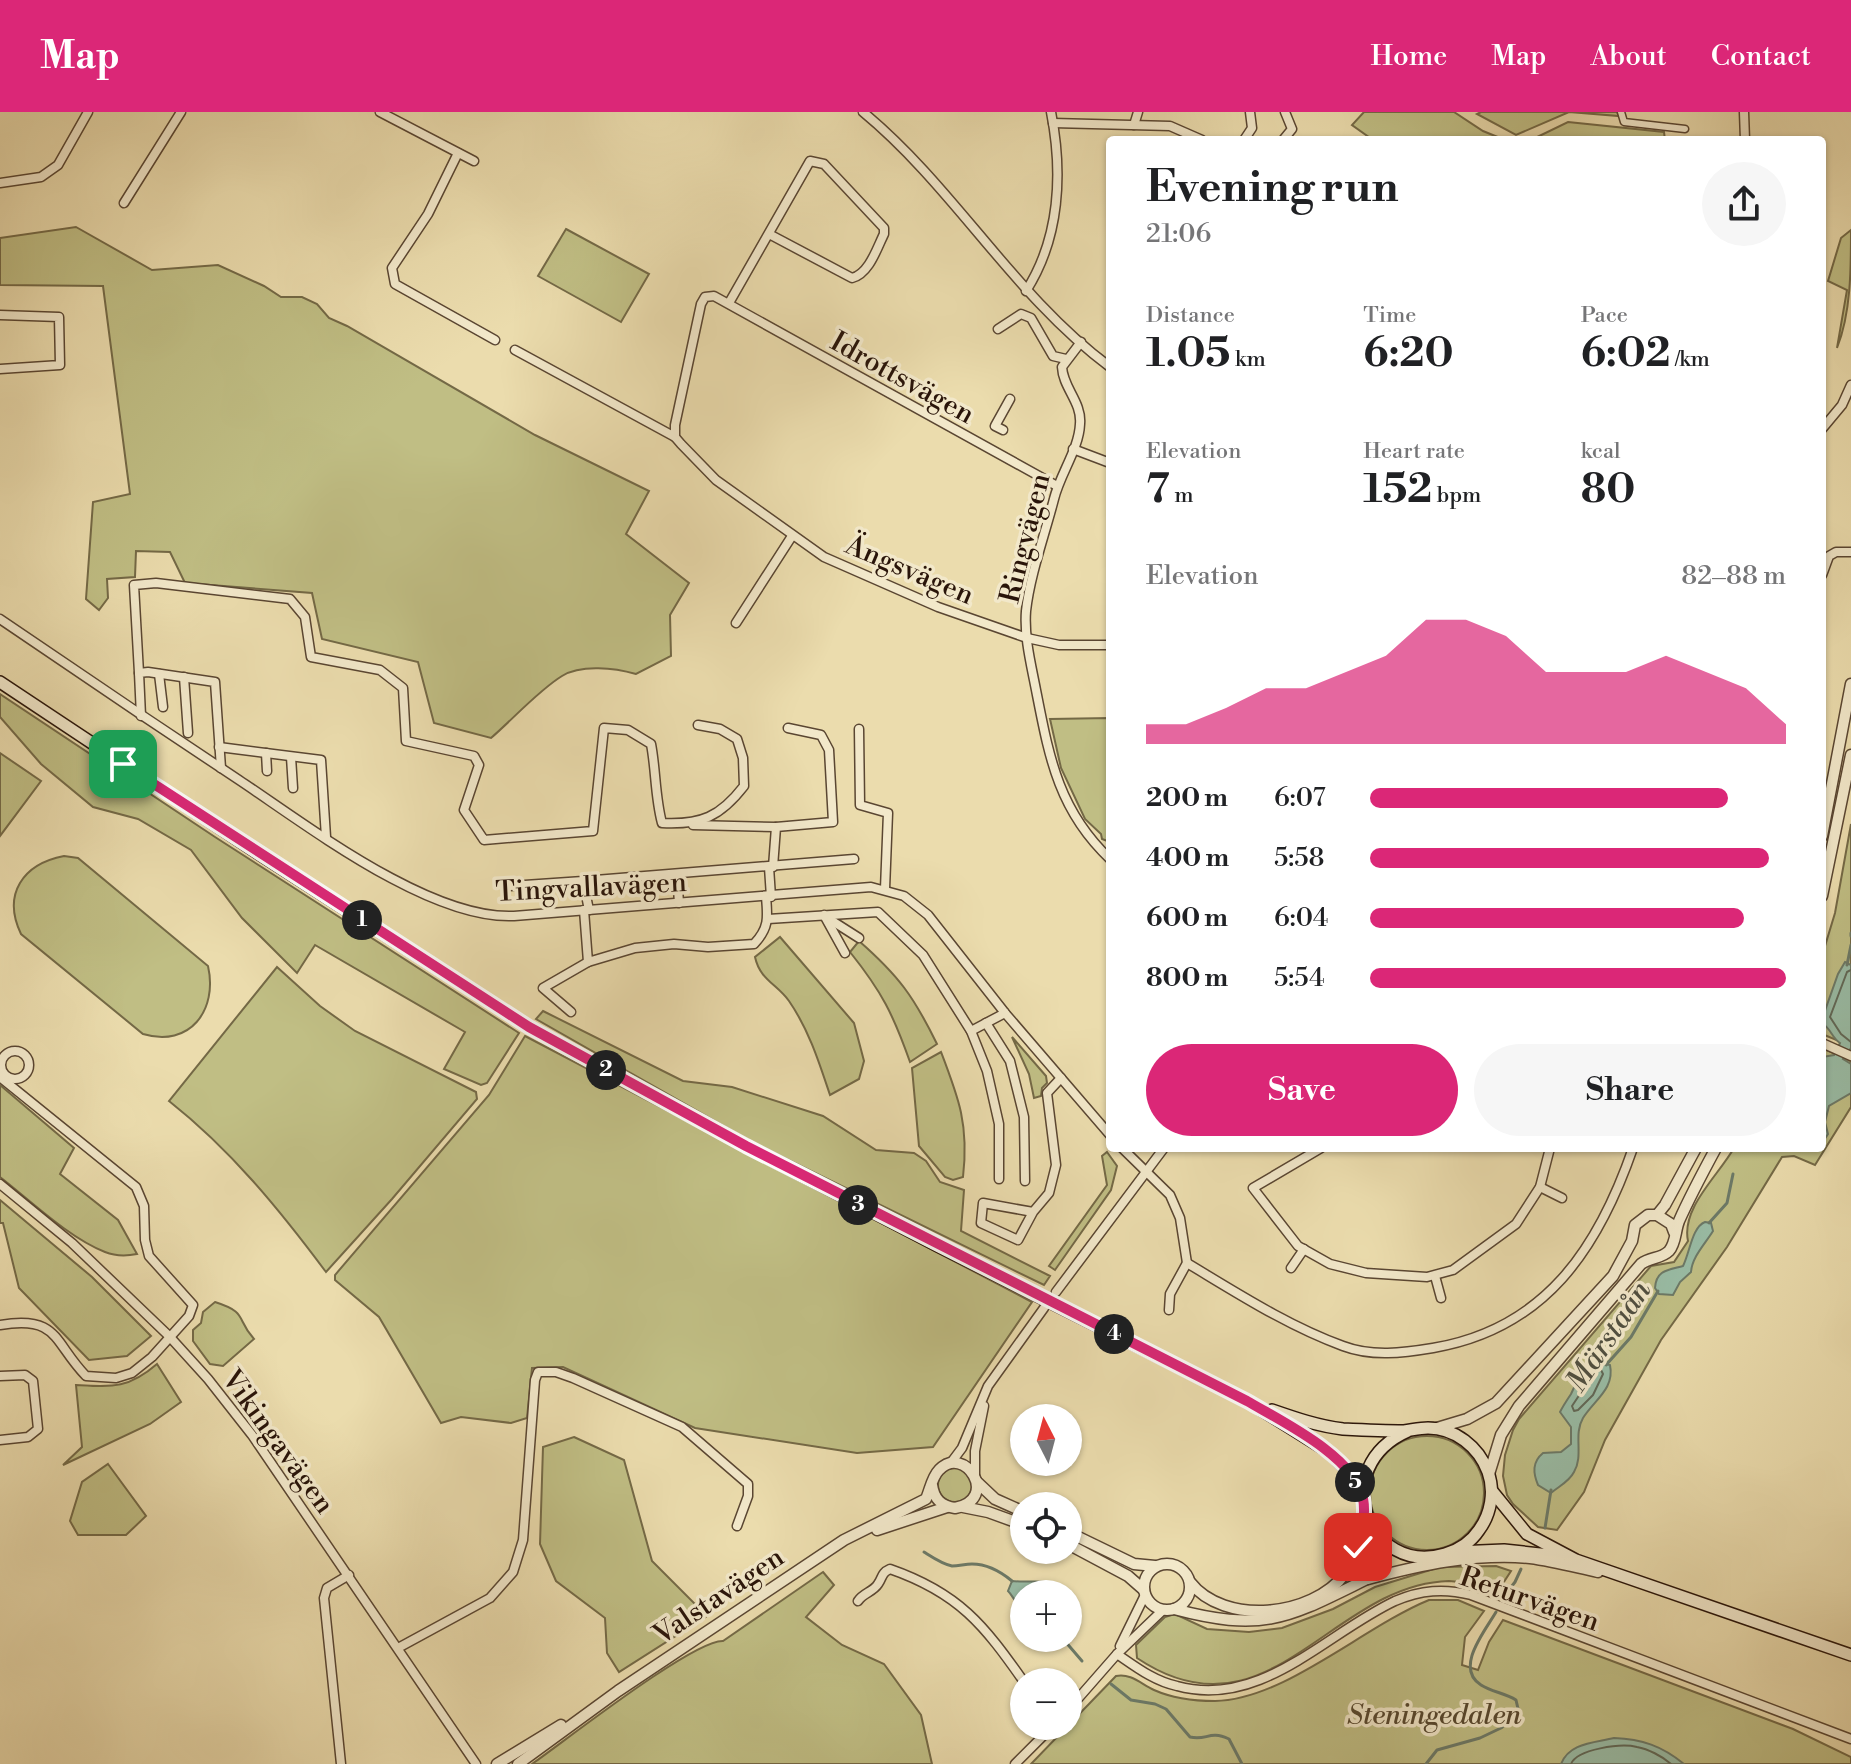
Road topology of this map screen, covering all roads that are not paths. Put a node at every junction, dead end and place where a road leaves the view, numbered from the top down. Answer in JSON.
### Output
{"nodes":[{"id":1,"x":88,"y":112,"type":"edge"},
{"id":2,"x":181,"y":112,"type":"edge"},
{"id":3,"x":380,"y":112,"type":"edge"},
{"id":4,"x":863,"y":112,"type":"edge"},
{"id":5,"x":1051,"y":112,"type":"edge"},
{"id":6,"x":1138,"y":112,"type":"edge"},
{"id":7,"x":1250,"y":112,"type":"edge"},
{"id":8,"x":1285,"y":112,"type":"edge"},
{"id":9,"x":1621,"y":112,"type":"edge"},
{"id":10,"x":1744,"y":112,"type":"edge"},
{"id":11,"x":1053,"y":123,"type":"junction"},
{"id":12,"x":1134,"y":125,"type":"junction"},
{"id":13,"x":1685,"y":129,"type":"dead end"},
{"id":14,"x":1193,"y":136,"type":"edge"},
{"id":15,"x":1247,"y":136,"type":"edge"},
{"id":16,"x":1286,"y":136,"type":"edge"},
{"id":17,"x":1745,"y":136,"type":"edge"},
{"id":18,"x":458,"y":153,"type":"junction"},
{"id":19,"x":474,"y":161,"type":"dead end"},
{"id":20,"x":0,"y":183,"type":"edge"},
{"id":21,"x":124,"y":203,"type":"dead end"},
{"id":22,"x":769,"y":234,"type":"junction"},
{"id":23,"x":1026,"y":291,"type":"junction"},
{"id":24,"x":729,"y":303,"type":"junction"},
{"id":25,"x":0,"y":315,"type":"edge"},
{"id":26,"x":998,"y":329,"type":"dead end"},
{"id":27,"x":495,"y":340,"type":"dead end"},
{"id":28,"x":1081,"y":342,"type":"junction"},
{"id":29,"x":515,"y":350,"type":"dead end"},
{"id":30,"x":1066,"y":359,"type":"junction"},
{"id":31,"x":1106,"y":364,"type":"edge"},
{"id":32,"x":0,"y":369,"type":"edge"},
{"id":33,"x":1851,"y":385,"type":"edge"},
{"id":34,"x":1010,"y":399,"type":"dead end"},
{"id":35,"x":1826,"y":424,"type":"edge"},
{"id":36,"x":1003,"y":430,"type":"dead end"},
{"id":37,"x":675,"y":437,"type":"junction"},
{"id":38,"x":1073,"y":449,"type":"junction"},
{"id":39,"x":1106,"y":461,"type":"edge"},
{"id":40,"x":1057,"y":486,"type":"junction"},
{"id":41,"x":792,"y":536,"type":"junction"},
{"id":42,"x":1851,"y":552,"type":"edge"},
{"id":43,"x":1826,"y":564,"type":"edge"},
{"id":44,"x":0,"y":619,"type":"edge"},
{"id":45,"x":736,"y":623,"type":"dead end"},
{"id":46,"x":1027,"y":638,"type":"junction"},
{"id":47,"x":1106,"y":645,"type":"edge"},
{"id":48,"x":139,"y":673,"type":"junction"},
{"id":49,"x":159,"y":674,"type":"junction"},
{"id":50,"x":184,"y":677,"type":"junction"},
{"id":51,"x":0,"y":682,"type":"edge"},
{"id":52,"x":1851,"y":684,"type":"edge"},
{"id":53,"x":163,"y":707,"type":"dead end"},
{"id":54,"x":141,"y":716,"type":"junction"},
{"id":55,"x":698,"y":725,"type":"dead end"},
{"id":56,"x":788,"y":728,"type":"dead end"},
{"id":57,"x":859,"y":729,"type":"dead end"},
{"id":58,"x":188,"y":733,"type":"dead end"},
{"id":59,"x":219,"y":747,"type":"junction"},
{"id":60,"x":266,"y":753,"type":"junction"},
{"id":61,"x":1851,"y":755,"type":"edge"},
{"id":62,"x":291,"y":757,"type":"junction"},
{"id":63,"x":221,"y":768,"type":"junction"},
{"id":64,"x":267,"y":771,"type":"dead end"},
{"id":65,"x":293,"y":788,"type":"dead end"},
{"id":66,"x":1826,"y":815,"type":"edge"},
{"id":67,"x":688,"y":825,"type":"junction"},
{"id":68,"x":776,"y":827,"type":"junction"},
{"id":69,"x":326,"y":837,"type":"junction"},
{"id":70,"x":1106,"y":855,"type":"edge"},
{"id":71,"x":854,"y":859,"type":"dead end"},
{"id":72,"x":771,"y":867,"type":"junction"},
{"id":73,"x":677,"y":875,"type":"junction"},
{"id":74,"x":1826,"y":877,"type":"edge"},
{"id":75,"x":583,"y":881,"type":"junction"},
{"id":76,"x":510,"y":886,"type":"dead end"},
{"id":77,"x":885,"y":889,"type":"junction"},
{"id":78,"x":768,"y":897,"type":"junction"},
{"id":79,"x":679,"y":903,"type":"junction"},
{"id":80,"x":586,"y":910,"type":"junction"},
{"id":81,"x":824,"y":915,"type":"junction"},
{"id":82,"x":768,"y":919,"type":"junction"},
{"id":83,"x":859,"y":938,"type":"dead end"},
{"id":84,"x":845,"y":953,"type":"dead end"},
{"id":85,"x":588,"y":962,"type":"junction"},
{"id":86,"x":571,"y":1012,"type":"dead end"},
{"id":87,"x":1005,"y":1013,"type":"junction"},
{"id":88,"x":986,"y":1023,"type":"junction"},
{"id":89,"x":971,"y":1031,"type":"junction"},
{"id":90,"x":1826,"y":1045,"type":"edge"},
{"id":91,"x":3,"y":1055,"type":"edge"},
{"id":92,"x":1849,"y":1055,"type":"edge"},
{"id":93,"x":26,"y":1074,"type":"junction"},
{"id":94,"x":0,"y":1077,"type":"edge"},
{"id":95,"x":1061,"y":1078,"type":"junction"},
{"id":96,"x":13,"y":1087,"type":"junction"},
{"id":97,"x":1106,"y":1130,"type":"edge"},
{"id":98,"x":1126,"y":1152,"type":"edge"},
{"id":99,"x":1161,"y":1152,"type":"edge"},
{"id":100,"x":1314,"y":1152,"type":"edge"},
{"id":101,"x":1549,"y":1152,"type":"edge"},
{"id":102,"x":1632,"y":1152,"type":"edge"},
{"id":103,"x":1694,"y":1152,"type":"edge"},
{"id":104,"x":1714,"y":1152,"type":"edge"},
{"id":105,"x":1146,"y":1172,"type":"junction"},
{"id":106,"x":999,"y":1179,"type":"dead end"},
{"id":107,"x":1025,"y":1181,"type":"dead end"},
{"id":108,"x":0,"y":1184,"type":"edge"},
{"id":109,"x":1540,"y":1187,"type":"junction"},
{"id":110,"x":1562,"y":1198,"type":"dead end"},
{"id":111,"x":1033,"y":1212,"type":"junction"},
{"id":112,"x":1657,"y":1215,"type":"junction"},
{"id":113,"x":1674,"y":1232,"type":"junction"},
{"id":114,"x":1632,"y":1241,"type":"junction"},
{"id":115,"x":1304,"y":1249,"type":"junction"},
{"id":116,"x":1649,"y":1258,"type":"junction"},
{"id":117,"x":1187,"y":1263,"type":"junction"},
{"id":118,"x":1291,"y":1268,"type":"dead end"},
{"id":119,"x":1435,"y":1276,"type":"junction"},
{"id":120,"x":1056,"y":1292,"type":"dead end"},
{"id":121,"x":1441,"y":1298,"type":"dead end"},
{"id":122,"x":1044,"y":1308,"type":"dead end"},
{"id":123,"x":1169,"y":1310,"type":"dead end"},
{"id":124,"x":0,"y":1325,"type":"edge"},
{"id":125,"x":169,"y":1336,"type":"junction"},
{"id":126,"x":0,"y":1376,"type":"edge"},
{"id":127,"x":988,"y":1386,"type":"junction"},
{"id":128,"x":1247,"y":1401,"type":"junction"},
{"id":129,"x":1435,"y":1428,"type":"junction"},
{"id":130,"x":1408,"y":1431,"type":"junction"},
{"id":131,"x":0,"y":1440,"type":"edge"},
{"id":132,"x":950,"y":1464,"type":"junction"},
{"id":133,"x":1489,"y":1474,"type":"junction"},
{"id":134,"x":976,"y":1479,"type":"junction"},
{"id":135,"x":932,"y":1485,"type":"junction"},
{"id":136,"x":1491,"y":1490,"type":"junction"},
{"id":137,"x":1362,"y":1495,"type":"junction"},
{"id":138,"x":1010,"y":1506,"type":"edge"},
{"id":139,"x":947,"y":1507,"type":"junction"},
{"id":140,"x":963,"y":1507,"type":"junction"},
{"id":141,"x":1365,"y":1510,"type":"junction"},
{"id":142,"x":1010,"y":1520,"type":"edge"},
{"id":143,"x":737,"y":1526,"type":"dead end"},
{"id":144,"x":1082,"y":1539,"type":"edge"},
{"id":145,"x":844,"y":1540,"type":"junction"},
{"id":146,"x":1082,"y":1551,"type":"edge"},
{"id":147,"x":1452,"y":1552,"type":"junction"},
{"id":148,"x":1428,"y":1557,"type":"junction"},
{"id":149,"x":1576,"y":1560,"type":"junction"},
{"id":150,"x":1155,"y":1566,"type":"junction"},
{"id":151,"x":349,"y":1575,"type":"junction"},
{"id":152,"x":1368,"y":1579,"type":"junction"},
{"id":153,"x":1631,"y":1580,"type":"junction"},
{"id":154,"x":1190,"y":1582,"type":"junction"},
{"id":155,"x":1144,"y":1593,"type":"junction"},
{"id":156,"x":858,"y":1601,"type":"dead end"},
{"id":157,"x":1169,"y":1610,"type":"junction"},
{"id":158,"x":398,"y":1648,"type":"junction"},
{"id":159,"x":1117,"y":1654,"type":"junction"},
{"id":160,"x":1851,"y":1655,"type":"edge"},
{"id":161,"x":1014,"y":1668,"type":"edge"},
{"id":162,"x":618,"y":1691,"type":"junction"},
{"id":163,"x":1082,"y":1694,"type":"edge"},
{"id":164,"x":1851,"y":1739,"type":"edge"},
{"id":165,"x":1039,"y":1740,"type":"edge"},
{"id":166,"x":341,"y":1764,"type":"edge"},
{"id":167,"x":476,"y":1764,"type":"edge"},
{"id":168,"x":497,"y":1764,"type":"edge"},
{"id":169,"x":518,"y":1764,"type":"edge"},
{"id":170,"x":1015,"y":1764,"type":"edge"}],
"edges":[{"from":1,"to":20,"type":"street"},
{"from":2,"to":21,"type":"street"},
{"from":3,"to":18,"type":"street"},
{"from":4,"to":23,"type":"street"},
{"from":5,"to":11,"type":"street"},
{"from":6,"to":12,"type":"street"},
{"from":7,"to":15,"type":"street"},
{"from":8,"to":16,"type":"street"},
{"from":9,"to":13,"type":"street"},
{"from":10,"to":17,"type":"street"},
{"from":11,"to":12,"type":"street"},
{"from":11,"to":23,"type":"street"},
{"from":12,"to":14,"type":"street"},
{"from":18,"to":19,"type":"street"},
{"from":18,"to":27,"type":"street"},
{"from":22,"to":22,"type":"street"},
{"from":22,"to":24,"type":"street"},
{"from":23,"to":28,"type":"street"},
{"from":24,"to":37,"type":"street"},
{"from":24,"to":40,"type":"street","name":"Idrottsvägen"},
{"from":25,"to":32,"type":"street"},
{"from":26,"to":30,"type":"street"},
{"from":28,"to":30,"type":"street"},
{"from":28,"to":31,"type":"street"},
{"from":29,"to":37,"type":"street","name":"Ängsvägen"},
{"from":30,"to":38,"type":"street","name":"Ringvägen"},
{"from":33,"to":35,"type":"street"},
{"from":34,"to":36,"type":"street"},
{"from":37,"to":41,"type":"street","name":"Ängsvägen"},
{"from":38,"to":39,"type":"street"},
{"from":38,"to":40,"type":"street","name":"Ringvägen"},
{"from":40,"to":46,"type":"street","name":"Ringvägen"},
{"from":41,"to":45,"type":"street"},
{"from":41,"to":46,"type":"street","name":"Ängsvägen"},
{"from":42,"to":43,"type":"street"},
{"from":44,"to":54,"type":"street","name":"Tingvallavägen"},
{"from":46,"to":47,"type":"street","name":"Ängsvägen"},
{"from":46,"to":70,"type":"street","name":"Ringvägen"},
{"from":48,"to":49,"type":"street"},
{"from":48,"to":54,"type":"street"},
{"from":48,"to":67,"type":"street"},
{"from":49,"to":50,"type":"street"},
{"from":49,"to":53,"type":"street"},
{"from":50,"to":58,"type":"street"},
{"from":50,"to":59,"type":"street"},
{"from":51,"to":128,"type":"main road"},
{"from":52,"to":66,"type":"street"},
{"from":54,"to":63,"type":"street","name":"Tingvallavägen"},
{"from":55,"to":67,"type":"street"},
{"from":56,"to":68,"type":"street"},
{"from":57,"to":77,"type":"street"},
{"from":59,"to":60,"type":"street"},
{"from":59,"to":63,"type":"street"},
{"from":60,"to":62,"type":"street"},
{"from":60,"to":64,"type":"street"},
{"from":61,"to":74,"type":"street"},
{"from":62,"to":65,"type":"street"},
{"from":62,"to":69,"type":"street"},
{"from":63,"to":69,"type":"street","name":"Tingvallavägen"},
{"from":67,"to":68,"type":"street"},
{"from":68,"to":72,"type":"street"},
{"from":69,"to":80,"type":"street","name":"Tingvallavägen"},
{"from":71,"to":72,"type":"street"},
{"from":72,"to":73,"type":"street"},
{"from":72,"to":78,"type":"street"},
{"from":73,"to":75,"type":"street"},
{"from":73,"to":79,"type":"street"},
{"from":75,"to":76,"type":"street"},
{"from":75,"to":80,"type":"street"},
{"from":77,"to":78,"type":"street","name":"Tingvallavägen"},
{"from":77,"to":87,"type":"street"},
{"from":78,"to":79,"type":"street","name":"Tingvallavägen"},
{"from":78,"to":82,"type":"street"},
{"from":79,"to":80,"type":"street","name":"Tingvallavägen"},
{"from":80,"to":85,"type":"street"},
{"from":81,"to":82,"type":"street"},
{"from":81,"to":83,"type":"street"},
{"from":81,"to":84,"type":"street"},
{"from":81,"to":89,"type":"street"},
{"from":82,"to":85,"type":"street"},
{"from":85,"to":86,"type":"street"},
{"from":87,"to":88,"type":"street"},
{"from":87,"to":95,"type":"street"},
{"from":88,"to":89,"type":"street"},
{"from":88,"to":107,"type":"street"},
{"from":89,"to":106,"type":"street"},
{"from":90,"to":92,"type":"street"},
{"from":91,"to":93,"type":"street"},
{"from":91,"to":93,"type":"street"},
{"from":93,"to":96,"type":"street"},
{"from":94,"to":96,"type":"street"},
{"from":95,"to":97,"type":"street"},
{"from":95,"to":111,"type":"street"},
{"from":96,"to":125,"type":"street"},
{"from":98,"to":105,"type":"street"},
{"from":99,"to":105,"type":"street"},
{"from":100,"to":115,"type":"street"},
{"from":101,"to":109,"type":"street"},
{"from":102,"to":117,"type":"street"},
{"from":103,"to":112,"type":"street"},
{"from":104,"to":113,"type":"street"},
{"from":105,"to":117,"type":"street"},
{"from":105,"to":120,"type":"street"},
{"from":108,"to":125,"type":"street","name":"Vikingavägen"},
{"from":109,"to":110,"type":"street"},
{"from":109,"to":119,"type":"street"},
{"from":111,"to":111,"type":"street"},
{"from":112,"to":113,"type":"street"},
{"from":112,"to":114,"type":"street"},
{"from":113,"to":116,"type":"street"},
{"from":114,"to":116,"type":"street"},
{"from":114,"to":129,"type":"street"},
{"from":115,"to":118,"type":"street"},
{"from":115,"to":119,"type":"street"},
{"from":116,"to":133,"type":"street"},
{"from":117,"to":123,"type":"street"},
{"from":119,"to":121,"type":"street"},
{"from":122,"to":127,"type":"street"},
{"from":124,"to":125,"type":"street"},
{"from":125,"to":151,"type":"street","name":"Vikingavägen"},
{"from":126,"to":131,"type":"street"},
{"from":127,"to":132,"type":"street"},
{"from":127,"to":134,"type":"street"},
{"from":128,"to":130,"type":"main road"},
{"from":128,"to":137,"type":"main road"},
{"from":129,"to":130,"type":"main road"},
{"from":129,"to":133,"type":"main road"},
{"from":130,"to":137,"type":"main road"},
{"from":132,"to":134,"type":"street"},
{"from":132,"to":135,"type":"street"},
{"from":133,"to":136,"type":"main road"},
{"from":134,"to":138,"type":"street"},
{"from":134,"to":140,"type":"street"},
{"from":135,"to":139,"type":"street"},
{"from":135,"to":145,"type":"street","name":"Valstavägen"},
{"from":136,"to":147,"type":"main road"},
{"from":136,"to":149,"type":"main road"},
{"from":137,"to":141,"type":"main road"},
{"from":139,"to":140,"type":"street"},
{"from":139,"to":145,"type":"street","name":"Valstavägen"},
{"from":140,"to":142,"type":"street"},
{"from":141,"to":148,"type":"main road"},
{"from":141,"to":154,"type":"street"},
{"from":143,"to":158,"type":"street"},
{"from":144,"to":150,"type":"street"},
{"from":145,"to":162,"type":"street","name":"Valstavägen"},
{"from":146,"to":155,"type":"street"},
{"from":147,"to":148,"type":"main road"},
{"from":147,"to":149,"type":"main road"},
{"from":148,"to":152,"type":"street"},
{"from":149,"to":153,"type":"main road"},
{"from":150,"to":154,"type":"street"},
{"from":150,"to":155,"type":"street"},
{"from":151,"to":158,"type":"street","name":"Vikingavägen"},
{"from":151,"to":166,"type":"street"},
{"from":152,"to":153,"type":"street"},
{"from":152,"to":157,"type":"street"},
{"from":153,"to":160,"type":"main road"},
{"from":154,"to":157,"type":"street"},
{"from":155,"to":157,"type":"street"},
{"from":155,"to":159,"type":"street"},
{"from":156,"to":161,"type":"street"},
{"from":157,"to":159,"type":"street"},
{"from":158,"to":167,"type":"street","name":"Vikingavägen"},
{"from":159,"to":163,"type":"street"},
{"from":159,"to":164,"type":"street","name":"Returvägen"},
{"from":162,"to":168,"type":"street","name":"Valstavägen"},
{"from":162,"to":169,"type":"street","name":"Valstavägen"},
{"from":165,"to":170,"type":"street"}]}
